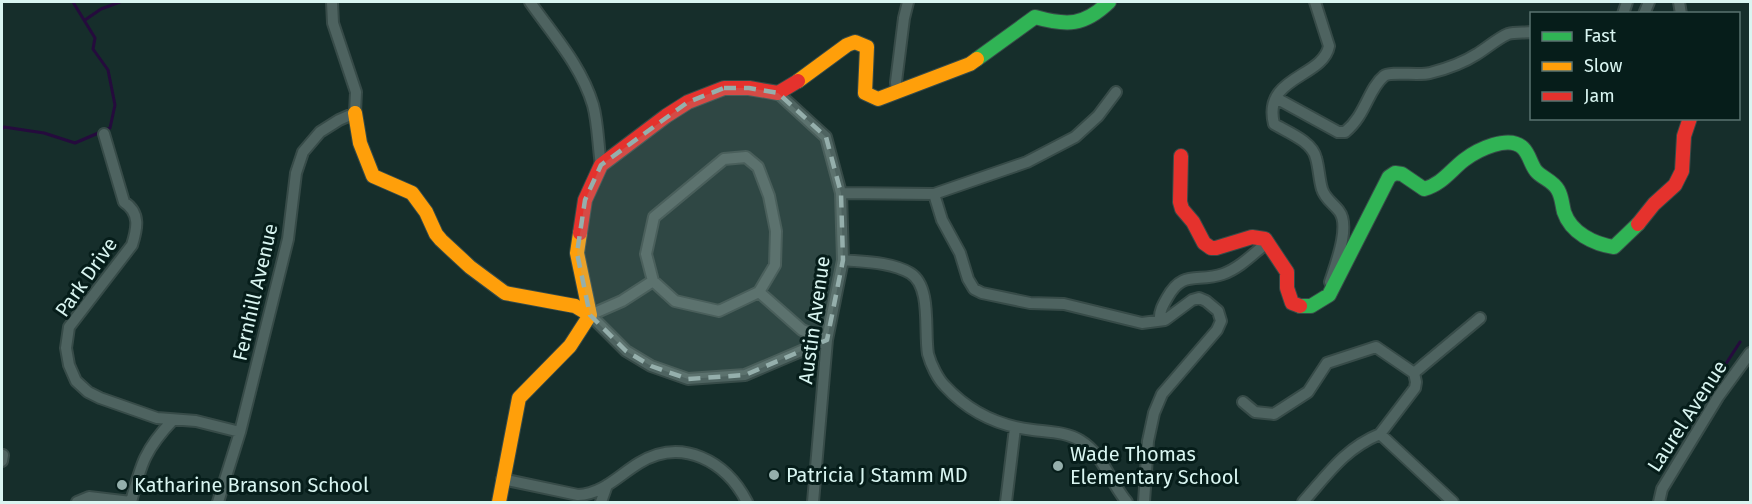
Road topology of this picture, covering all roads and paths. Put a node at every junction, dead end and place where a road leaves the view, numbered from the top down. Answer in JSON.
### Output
{"nodes":[{"id":1,"x":332,"y":2,"type":"edge"},
{"id":2,"x":530,"y":2,"type":"edge"},
{"id":3,"x":909,"y":2,"type":"edge"},
{"id":4,"x":1109,"y":2,"type":"edge"},
{"id":5,"x":1315,"y":2,"type":"edge"},
{"id":6,"x":1530,"y":32,"type":"edge"},
{"id":7,"x":897,"y":92,"type":"junction"},
{"id":8,"x":1116,"y":92,"type":"dead end"},
{"id":9,"x":778,"y":93,"type":"junction"},
{"id":10,"x":1276,"y":98,"type":"junction"},
{"id":11,"x":355,"y":113,"type":"junction"},
{"id":12,"x":1689,"y":120,"type":"edge"},
{"id":13,"x":104,"y":134,"type":"dead end"},
{"id":14,"x":1181,"y":156,"type":"dead end"},
{"id":15,"x":601,"y":165,"type":"junction"},
{"id":16,"x":841,"y":193,"type":"junction"},
{"id":17,"x":934,"y":194,"type":"junction"},
{"id":18,"x":1268,"y":242,"type":"junction"},
{"id":19,"x":843,"y":260,"type":"junction"},
{"id":20,"x":654,"y":281,"type":"junction"},
{"id":21,"x":759,"y":292,"type":"junction"},
{"id":22,"x":1329,"y":295,"type":"junction"},
{"id":23,"x":590,"y":315,"type":"junction"},
{"id":24,"x":1480,"y":318,"type":"dead end"},
{"id":25,"x":1160,"y":320,"type":"junction"},
{"id":26,"x":826,"y":340,"type":"junction"},
{"id":27,"x":1750,"y":353,"type":"edge"},
{"id":28,"x":1414,"y":373,"type":"junction"},
{"id":29,"x":1244,"y":402,"type":"dead end"},
{"id":30,"x":173,"y":420,"type":"junction"},
{"id":31,"x":1015,"y":428,"type":"junction"},
{"id":32,"x":240,"y":432,"type":"junction"},
{"id":33,"x":1380,"y":434,"type":"junction"},
{"id":34,"x":502,"y":479,"type":"junction"},
{"id":35,"x":608,"y":485,"type":"junction"},
{"id":36,"x":581,"y":499,"type":"edge"},
{"id":37,"x":77,"y":502,"type":"edge"},
{"id":38,"x":131,"y":502,"type":"edge"},
{"id":39,"x":218,"y":502,"type":"edge"},
{"id":40,"x":499,"y":502,"type":"edge"},
{"id":41,"x":601,"y":502,"type":"edge"},
{"id":42,"x":747,"y":502,"type":"edge"},
{"id":43,"x":813,"y":502,"type":"edge"},
{"id":44,"x":1006,"y":502,"type":"edge"},
{"id":45,"x":1127,"y":502,"type":"edge"},
{"id":46,"x":1144,"y":502,"type":"edge"},
{"id":47,"x":1303,"y":502,"type":"edge"},
{"id":48,"x":1453,"y":502,"type":"edge"},
{"id":49,"x":1659,"y":502,"type":"edge"}],
"edges":[{"from":1,"to":11,"type":"street"},
{"from":2,"to":15,"type":"street"},
{"from":3,"to":7,"type":"street"},
{"from":4,"to":7,"type":"street"},
{"from":5,"to":10,"type":"street"},
{"from":6,"to":10,"type":"street"},
{"from":7,"to":9,"type":"street"},
{"from":8,"to":17,"type":"street"},
{"from":9,"to":15,"type":"street"},
{"from":9,"to":16,"type":"street","name":"Austin Avenue"},
{"from":10,"to":22,"type":"street"},
{"from":11,"to":23,"type":"street"},
{"from":11,"to":32,"type":"street","name":"Fernhill Avenue"},
{"from":12,"to":22,"type":"street"},
{"from":13,"to":30,"type":"street","name":"Park Drive"},
{"from":14,"to":18,"type":"street"},
{"from":15,"to":23,"type":"street"},
{"from":16,"to":17,"type":"street"},
{"from":16,"to":19,"type":"street","name":"Austin Avenue"},
{"from":17,"to":25,"type":"street"},
{"from":18,"to":22,"type":"street"},
{"from":18,"to":25,"type":"street"},
{"from":19,"to":26,"type":"street","name":"Austin Avenue"},
{"from":19,"to":31,"type":"street"},
{"from":20,"to":21,"type":"street"},
{"from":20,"to":21,"type":"street"},
{"from":20,"to":23,"type":"street"},
{"from":21,"to":26,"type":"street"},
{"from":23,"to":26,"type":"street"},
{"from":23,"to":34,"type":"street"},
{"from":24,"to":28,"type":"street"},
{"from":25,"to":46,"type":"street"},
{"from":26,"to":43,"type":"street","name":"Austin Avenue"},
{"from":27,"to":49,"type":"street","name":"Laurel Avenue"},
{"from":28,"to":29,"type":"street"},
{"from":28,"to":33,"type":"street"},
{"from":30,"to":32,"type":"street","name":"Park Drive"},
{"from":30,"to":38,"type":"street"},
{"from":31,"to":44,"type":"street"},
{"from":31,"to":45,"type":"street"},
{"from":32,"to":39,"type":"street","name":"Fernhill Avenue"},
{"from":33,"to":47,"type":"street"},
{"from":33,"to":48,"type":"street"},
{"from":34,"to":36,"type":"street"},
{"from":34,"to":40,"type":"street"},
{"from":35,"to":36,"type":"street"},
{"from":35,"to":41,"type":"street"},
{"from":35,"to":42,"type":"street"},
{"from":37,"to":38,"type":"street"}]}
